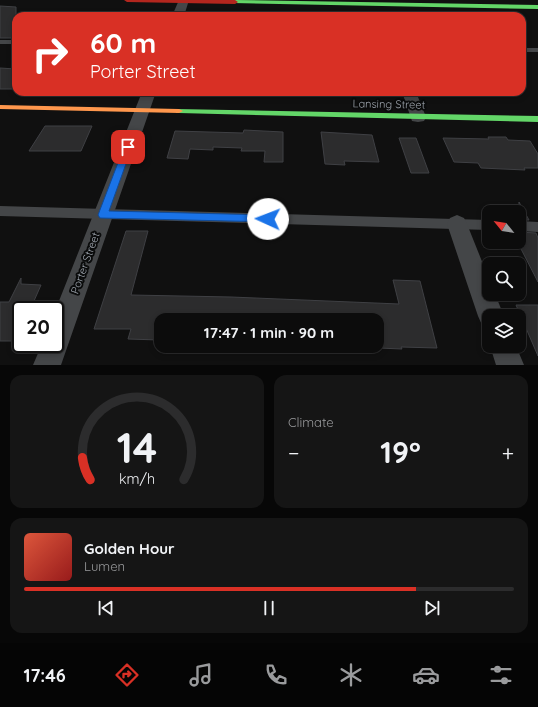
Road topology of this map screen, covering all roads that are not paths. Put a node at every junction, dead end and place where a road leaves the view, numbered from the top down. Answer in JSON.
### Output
{"nodes":[{"id":1,"x":127,"y":0,"type":"edge"},
{"id":2,"x":184,"y":0,"type":"edge"},
{"id":3,"x":538,"y":7,"type":"edge"},
{"id":4,"x":180,"y":12,"type":"edge"},
{"id":5,"x":0,"y":42,"type":"edge"},
{"id":6,"x":12,"y":42,"type":"edge"},
{"id":7,"x":526,"y":50,"type":"edge"},
{"id":8,"x":538,"y":50,"type":"edge"},
{"id":9,"x":410,"y":96,"type":"edge"},
{"id":10,"x":145,"y":101,"type":"edge"},
{"id":11,"x":0,"y":107,"type":"edge"},
{"id":12,"x":418,"y":116,"type":"junction"},
{"id":13,"x":538,"y":119,"type":"edge"},
{"id":14,"x":0,"y":212,"type":"edge"},
{"id":15,"x":103,"y":215,"type":"junction"},
{"id":16,"x":457,"y":224,"type":"junction"},
{"id":17,"x":482,"y":225,"type":"edge"},
{"id":18,"x":526,"y":226,"type":"edge"},
{"id":19,"x":538,"y":227,"type":"edge"},
{"id":20,"x":488,"y":309,"type":"edge"},
{"id":21,"x":64,"y":320,"type":"edge"},
{"id":22,"x":52,"y":353,"type":"edge"},
{"id":23,"x":506,"y":353,"type":"edge"},
{"id":24,"x":47,"y":365,"type":"edge"},
{"id":25,"x":510,"y":365,"type":"edge"}],
"edges":[{"from":1,"to":2,"type":"street"},
{"from":2,"to":3,"type":"street"},
{"from":2,"to":4,"type":"street"},
{"from":5,"to":6,"type":"lane"},
{"from":7,"to":8,"type":"lane"},
{"from":9,"to":12,"type":"street"},
{"from":10,"to":11,"type":"street","name":"Lansing Street"},
{"from":10,"to":12,"type":"street","name":"Lansing Street"},
{"from":10,"to":15,"type":"street","name":"Porter Street"},
{"from":12,"to":13,"type":"street","name":"Lansing Street"},
{"from":14,"to":15,"type":"lane"},
{"from":15,"to":16,"type":"lane"},
{"from":15,"to":21,"type":"street","name":"Porter Street"},
{"from":16,"to":17,"type":"lane"},
{"from":16,"to":20,"type":"street"},
{"from":18,"to":19,"type":"lane"},
{"from":22,"to":24,"type":"street","name":"Porter Street"},
{"from":23,"to":25,"type":"street"}]}
